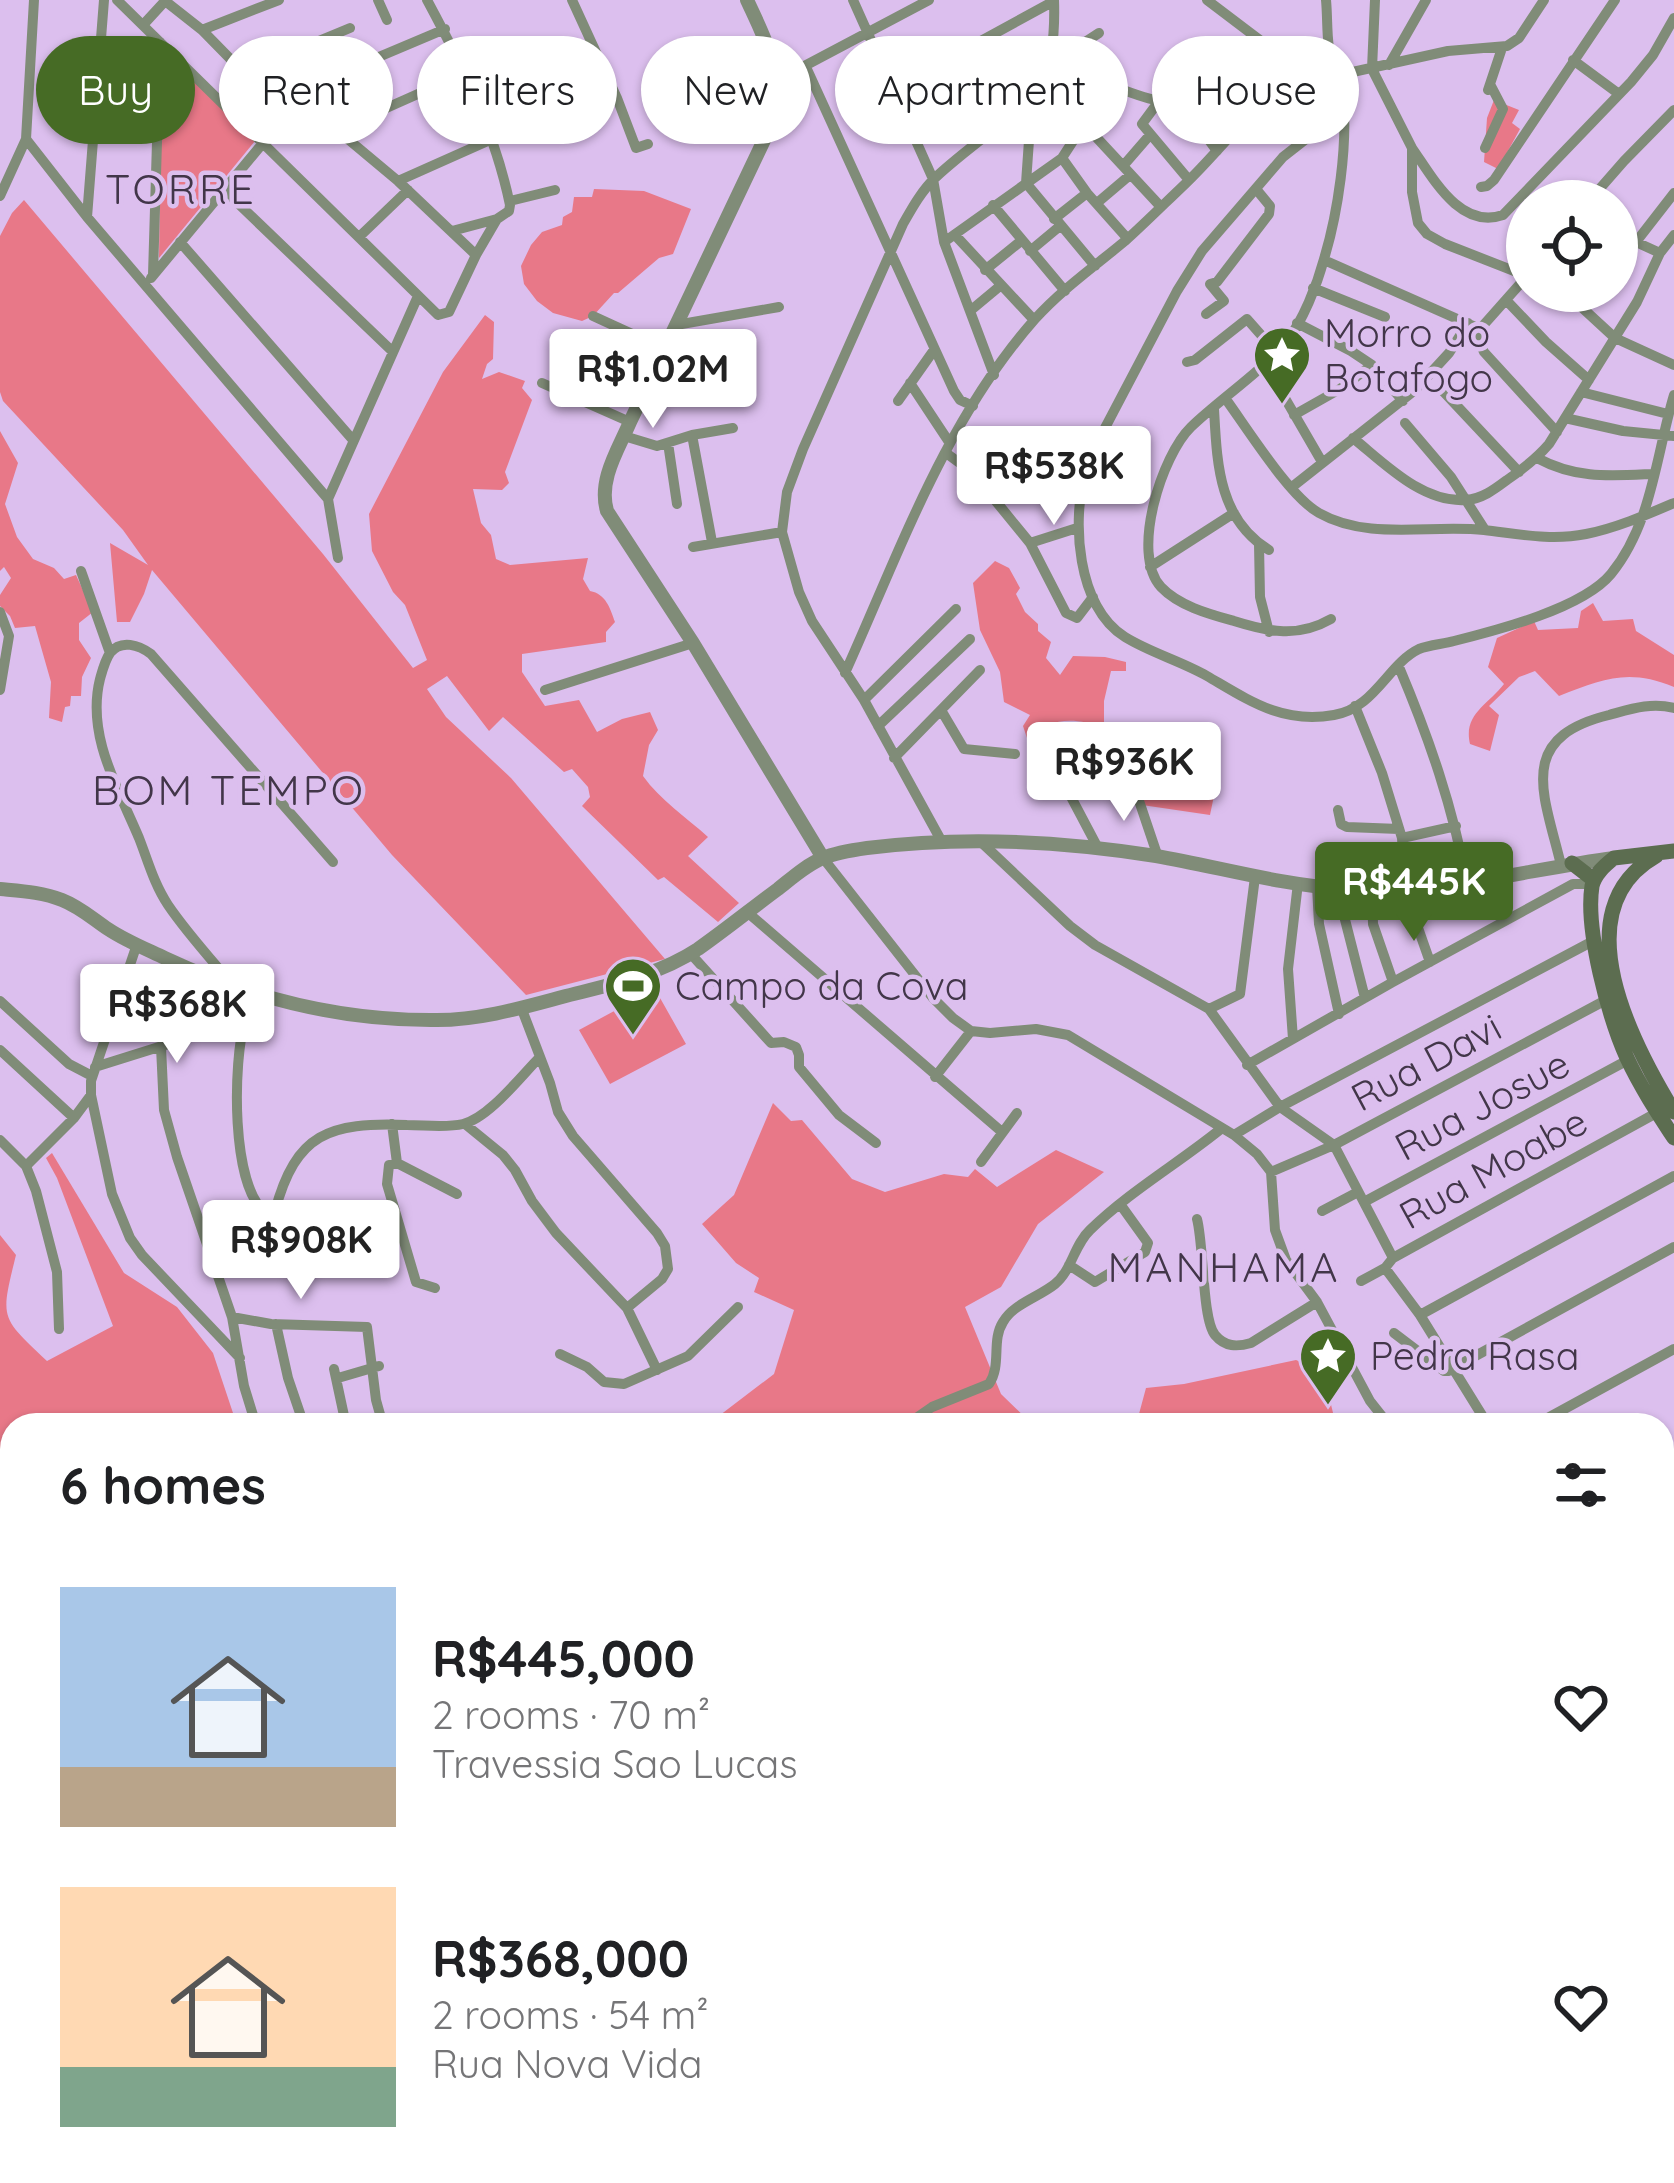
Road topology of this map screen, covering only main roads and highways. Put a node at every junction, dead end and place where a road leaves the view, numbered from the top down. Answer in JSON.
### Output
{"nodes":[{"id":1,"x":1669,"y":851,"type":"edge"},
{"id":2,"x":1614,"y":857,"type":"junction"},
{"id":3,"x":1567,"y":864,"type":"road end"},
{"id":4,"x":1633,"y":873,"type":"junction"},
{"id":5,"x":1593,"y":882,"type":"junction"},
{"id":6,"x":1602,"y":922,"type":"junction"},
{"id":7,"x":1669,"y":1108,"type":"edge"},
{"id":8,"x":1674,"y":1138,"type":"edge"}],
"edges":[{"from":1,"to":2,"type":"main road"},
{"from":1,"to":4,"type":"main road"},
{"from":2,"to":4,"type":"main road"},
{"from":2,"to":5,"type":"main road"},
{"from":3,"to":5,"type":"main road"},
{"from":4,"to":6,"type":"main road"},
{"from":5,"to":6,"type":"main road"},
{"from":6,"to":7,"type":"main road"},
{"from":6,"to":7,"type":"main road"},
{"from":7,"to":8,"type":"main road"}]}
